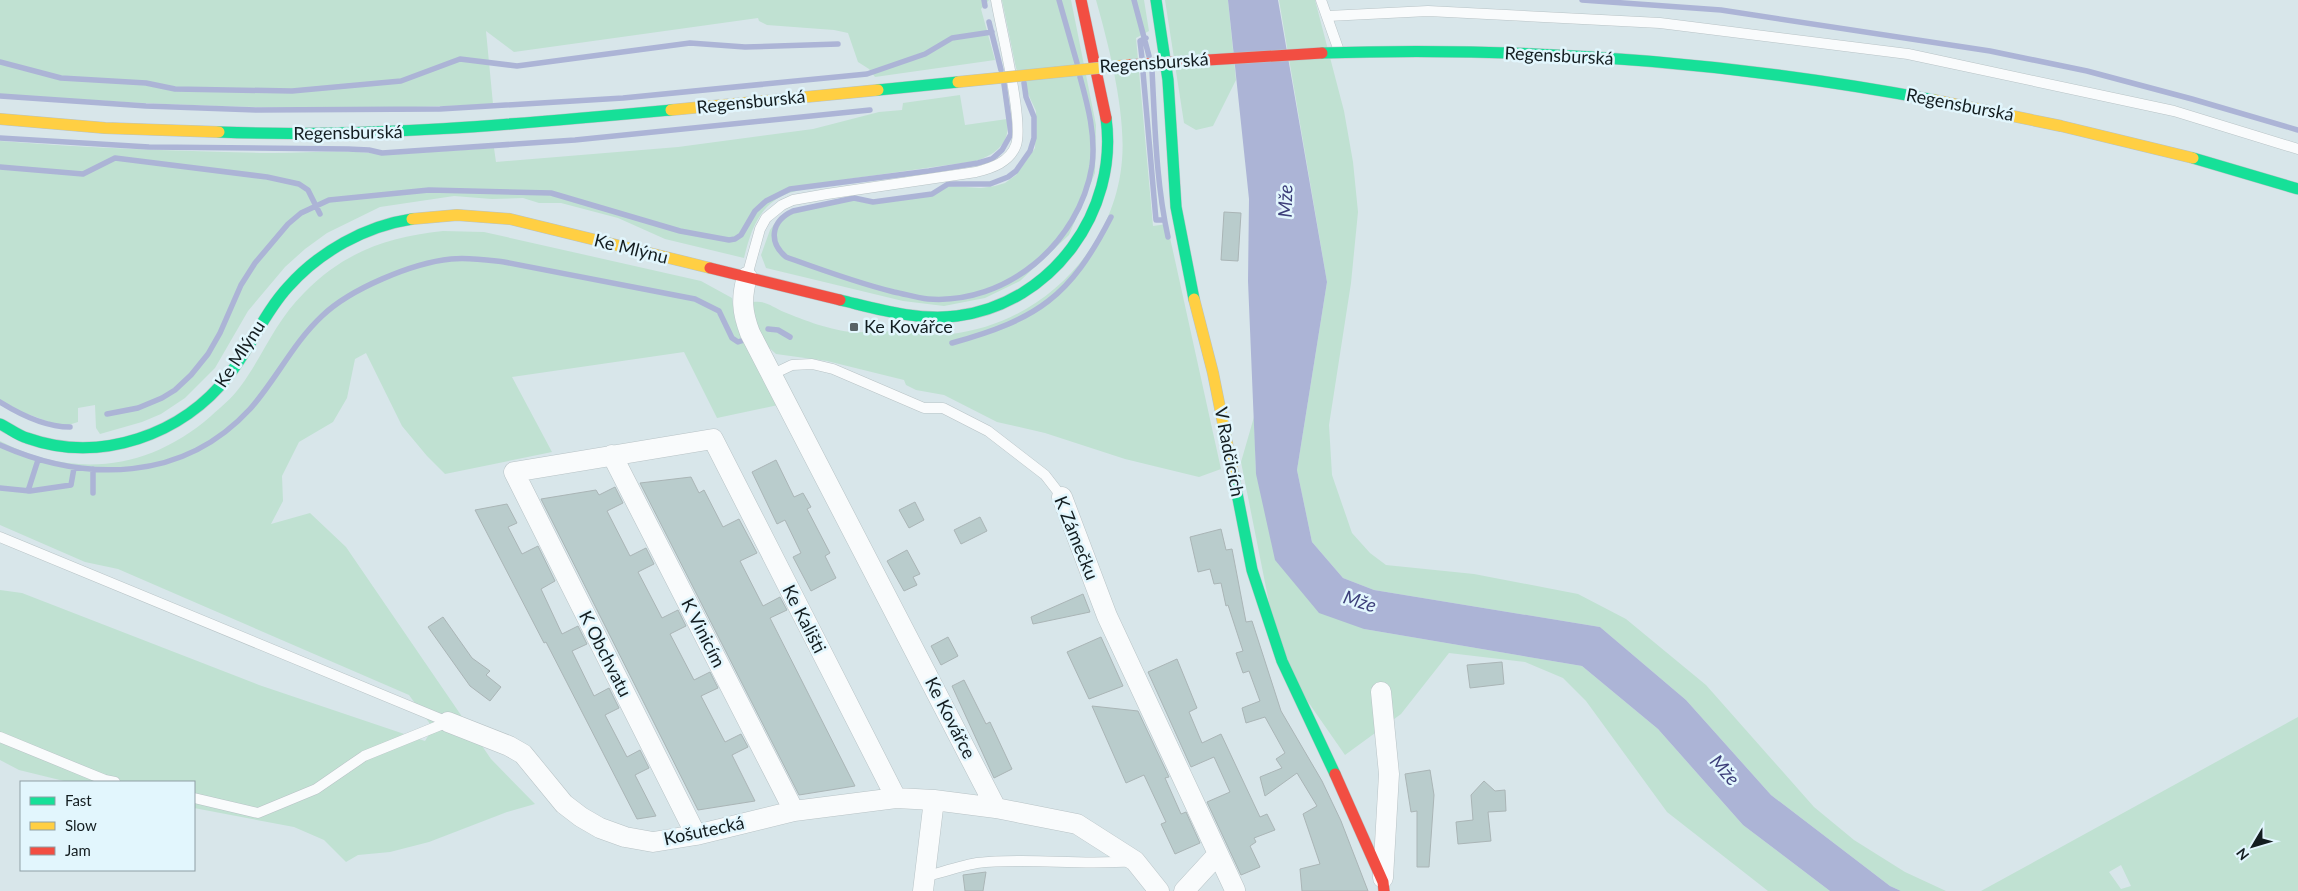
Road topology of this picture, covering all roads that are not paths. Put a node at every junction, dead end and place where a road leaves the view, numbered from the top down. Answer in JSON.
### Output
{"nodes":[{"id":1,"x":996,"y":0,"type":"edge"},
{"id":2,"x":1082,"y":0,"type":"edge"},
{"id":3,"x":1156,"y":0,"type":"edge"},
{"id":4,"x":1321,"y":0,"type":"edge"},
{"id":5,"x":1328,"y":16,"type":"junction"},
{"id":6,"x":1342,"y":59,"type":"dead end"},
{"id":7,"x":0,"y":119,"type":"edge"},
{"id":8,"x":2298,"y":149,"type":"edge"},
{"id":9,"x":2298,"y":189,"type":"edge"},
{"id":10,"x":747,"y":277,"type":"junction"},
{"id":11,"x":771,"y":375,"type":"junction"},
{"id":12,"x":0,"y":424,"type":"edge"},
{"id":13,"x":612,"y":456,"type":"junction"},
{"id":14,"x":1062,"y":497,"type":"joint"},
{"id":15,"x":0,"y":537,"type":"edge"},
{"id":16,"x":1381,"y":692,"type":"dead end"},
{"id":17,"x":448,"y":722,"type":"junction"},
{"id":18,"x":0,"y":737,"type":"edge"},
{"id":19,"x":110,"y":781,"type":"edge"},
{"id":20,"x":195,"y":798,"type":"edge"},
{"id":21,"x":896,"y":798,"type":"junction"},
{"id":22,"x":934,"y":800,"type":"junction"},
{"id":23,"x":996,"y":808,"type":"junction"},
{"id":24,"x":794,"y":811,"type":"junction"},
{"id":25,"x":696,"y":835,"type":"junction"},
{"id":26,"x":1218,"y":854,"type":"junction"},
{"id":27,"x":1135,"y":861,"type":"junction"},
{"id":28,"x":924,"y":884,"type":"edge"},
{"id":29,"x":1384,"y":887,"type":"edge"},
{"id":30,"x":1235,"y":890,"type":"edge"},
{"id":31,"x":1159,"y":891,"type":"edge"},
{"id":32,"x":1184,"y":891,"type":"edge"}],
"edges":[{"from":1,"to":10,"type":"lane"},
{"from":2,"to":10,"type":"street","name":"Ke Mlýnu"},
{"from":3,"to":29,"type":"street","name":"V Radčicích"},
{"from":4,"to":5,"type":"lane"},
{"from":5,"to":6,"type":"lane"},
{"from":5,"to":8,"type":"lane"},
{"from":7,"to":9,"type":"street","name":"Regensburská","bridge":true},
{"from":10,"to":11,"type":"street","name":"Ke Kovářce"},
{"from":10,"to":12,"type":"street","name":"Ke Mlýnu"},
{"from":11,"to":14,"type":"lane","name":"K Zámečku"},
{"from":11,"to":23,"type":"street","name":"Ke Kovářce"},
{"from":13,"to":21,"type":"street","name":"Ke Kališti"},
{"from":13,"to":24,"type":"street","name":"K Vinicím"},
{"from":13,"to":25,"type":"street","name":"K Obchvatu"},
{"from":14,"to":26,"type":"street","name":"K Zámečku"},
{"from":15,"to":17,"type":"lane"},
{"from":16,"to":29,"type":"street","name":"V Radčicích"},
{"from":17,"to":20,"type":"lane"},
{"from":17,"to":25,"type":"street","name":"Košutecká"},
{"from":18,"to":19,"type":"lane"},
{"from":21,"to":22,"type":"street","name":"Košutecká"},
{"from":21,"to":24,"type":"street","name":"Košutecká"},
{"from":22,"to":23,"type":"street","name":"Košutecká"},
{"from":22,"to":28,"type":"street"},
{"from":23,"to":27,"type":"street","name":"Košutecká"},
{"from":24,"to":25,"type":"street","name":"Košutecká"},
{"from":26,"to":30,"type":"street","name":"K Zámečku"},
{"from":26,"to":32,"type":"street"},
{"from":27,"to":28,"type":"lane"},
{"from":27,"to":31,"type":"street","name":"Košutecká"}]}
